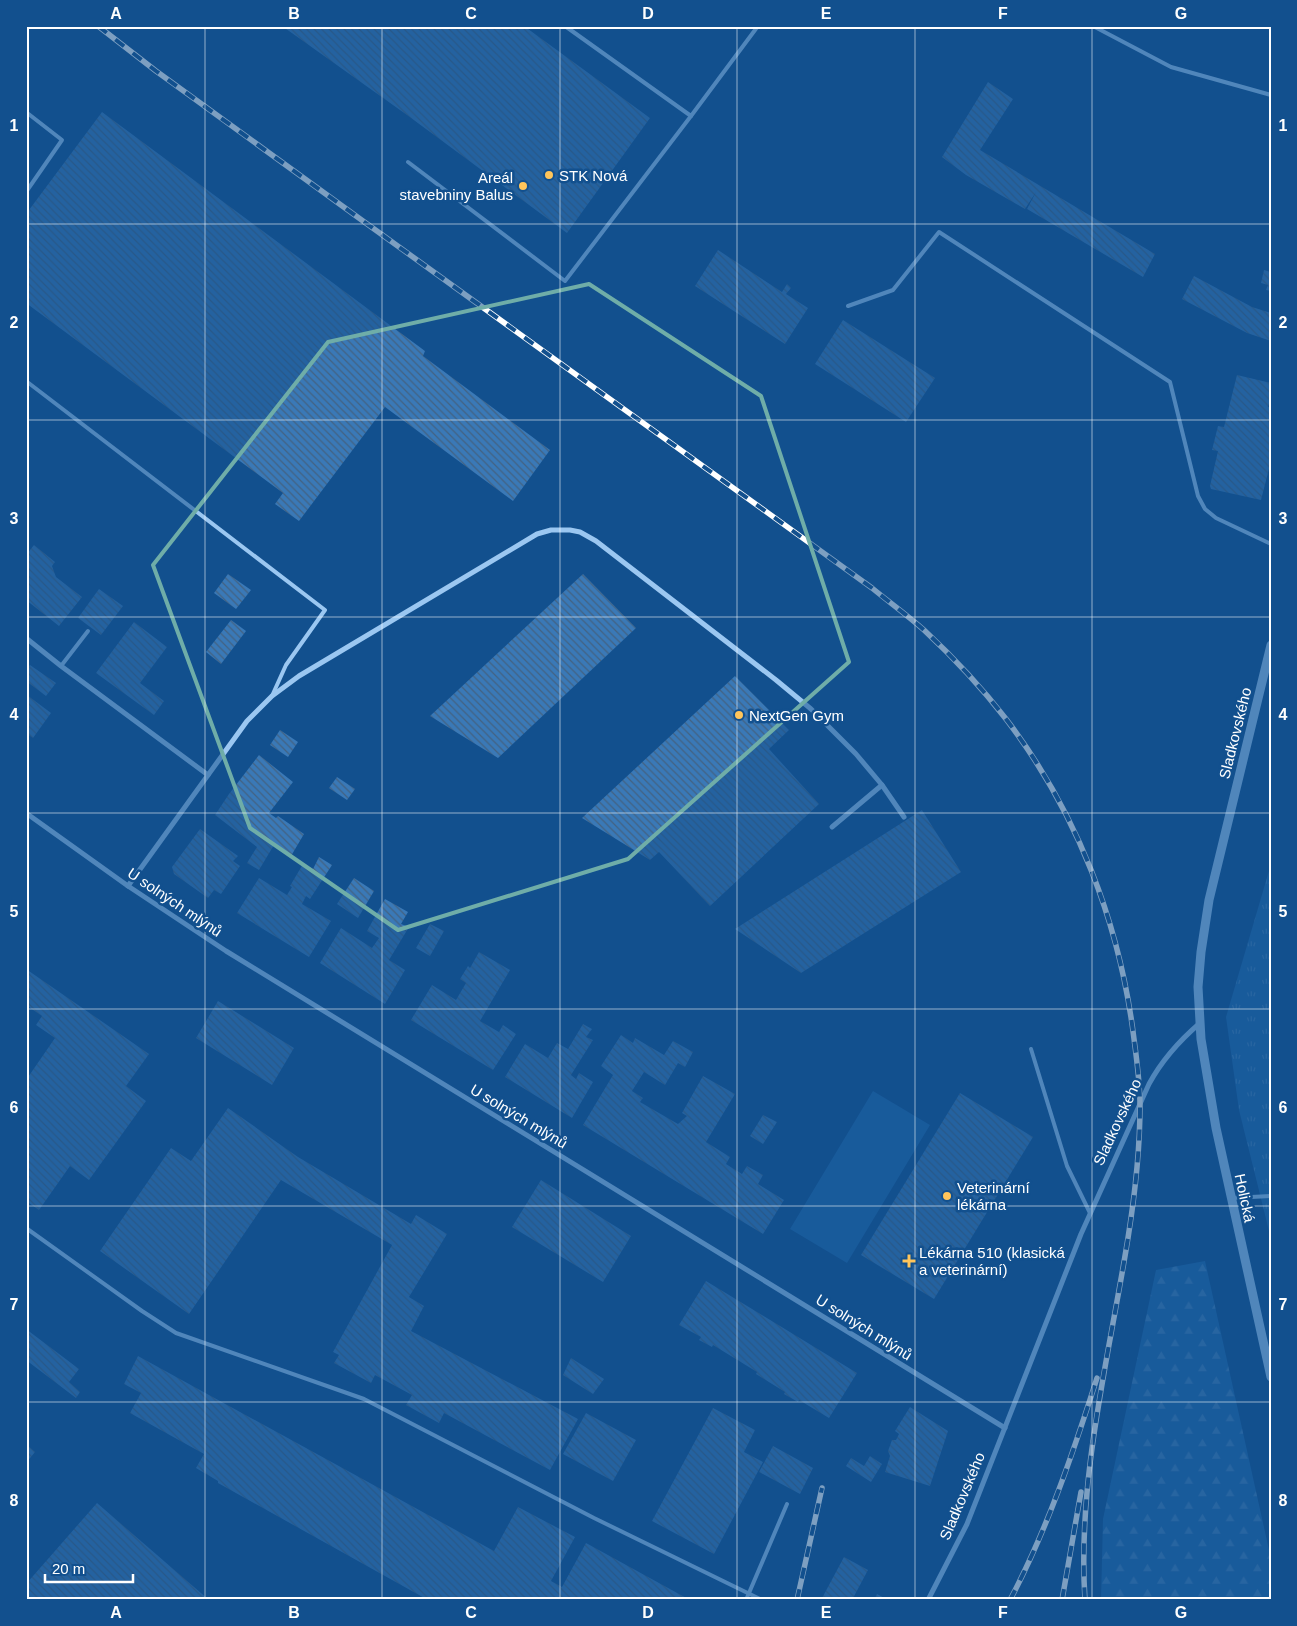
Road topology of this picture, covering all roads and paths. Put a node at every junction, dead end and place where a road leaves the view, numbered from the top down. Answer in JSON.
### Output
{"nodes":[{"id":1,"x":565,"y":26,"type":"edge"},
{"id":2,"x":758,"y":26,"type":"edge"},
{"id":3,"x":1093,"y":26,"type":"edge"},
{"id":4,"x":1271,"y":95,"type":"edge"},
{"id":5,"x":26,"y":112,"type":"edge"},
{"id":6,"x":691,"y":116,"type":"junction"},
{"id":7,"x":408,"y":162,"type":"dead end"},
{"id":8,"x":26,"y":192,"type":"edge"},
{"id":9,"x":848,"y":306,"type":"dead end"},
{"id":10,"x":26,"y":381,"type":"edge"},
{"id":11,"x":1271,"y":544,"type":"edge"},
{"id":12,"x":88,"y":631,"type":"dead end"},
{"id":13,"x":26,"y":638,"type":"edge"},
{"id":14,"x":1271,"y":644,"type":"edge"},
{"id":15,"x":61,"y":666,"type":"junction"},
{"id":16,"x":272,"y":696,"type":"junction"},
{"id":17,"x":208,"y":775,"type":"junction"},
{"id":18,"x":882,"y":785,"type":"junction"},
{"id":19,"x":26,"y":813,"type":"edge"},
{"id":20,"x":904,"y":817,"type":"dead end"},
{"id":21,"x":832,"y":827,"type":"dead end"},
{"id":22,"x":128,"y":886,"type":"junction"},
{"id":23,"x":1200,"y":1023,"type":"junction"},
{"id":24,"x":1032,"y":1049,"type":"dead end"},
{"id":25,"x":1271,"y":1196,"type":"edge"},
{"id":26,"x":1231,"y":1198,"type":"junction"},
{"id":27,"x":1090,"y":1214,"type":"junction"},
{"id":28,"x":26,"y":1228,"type":"edge"},
{"id":29,"x":1271,"y":1377,"type":"edge"},
{"id":30,"x":1005,"y":1428,"type":"junction"},
{"id":31,"x":787,"y":1504,"type":"dead end"},
{"id":32,"x":750,"y":1594,"type":"junction"},
{"id":33,"x":746,"y":1600,"type":"edge"},
{"id":34,"x":762,"y":1600,"type":"edge"},
{"id":35,"x":928,"y":1600,"type":"edge"}],
"edges":[{"from":1,"to":6,"type":"lane"},
{"from":2,"to":6,"type":"lane"},
{"from":3,"to":4,"type":"lane"},
{"from":5,"to":8,"type":"lane"},
{"from":6,"to":7,"type":"lane"},
{"from":9,"to":11,"type":"lane"},
{"from":10,"to":16,"type":"lane"},
{"from":12,"to":15,"type":"lane"},
{"from":13,"to":15,"type":"street"},
{"from":14,"to":23,"type":"street","name":"Sladkovského"},
{"from":15,"to":17,"type":"street"},
{"from":16,"to":17,"type":"street"},
{"from":16,"to":18,"type":"street"},
{"from":17,"to":22,"type":"street"},
{"from":18,"to":20,"type":"street"},
{"from":18,"to":21,"type":"street"},
{"from":19,"to":22,"type":"street","name":"U solných mlýnů"},
{"from":22,"to":30,"type":"street","name":"U solných mlýnů"},
{"from":23,"to":26,"type":"street","name":"Holická"},
{"from":23,"to":27,"type":"street","name":"Sladkovského"},
{"from":24,"to":27,"type":"lane"},
{"from":25,"to":26,"type":"lane"},
{"from":26,"to":29,"type":"street","name":"Holická"},
{"from":27,"to":30,"type":"street","name":"Sladkovského"},
{"from":28,"to":32,"type":"lane"},
{"from":30,"to":35,"type":"street","name":"Sladkovského"},
{"from":31,"to":32,"type":"lane"},
{"from":32,"to":33,"type":"lane"},
{"from":32,"to":34,"type":"lane"}]}
